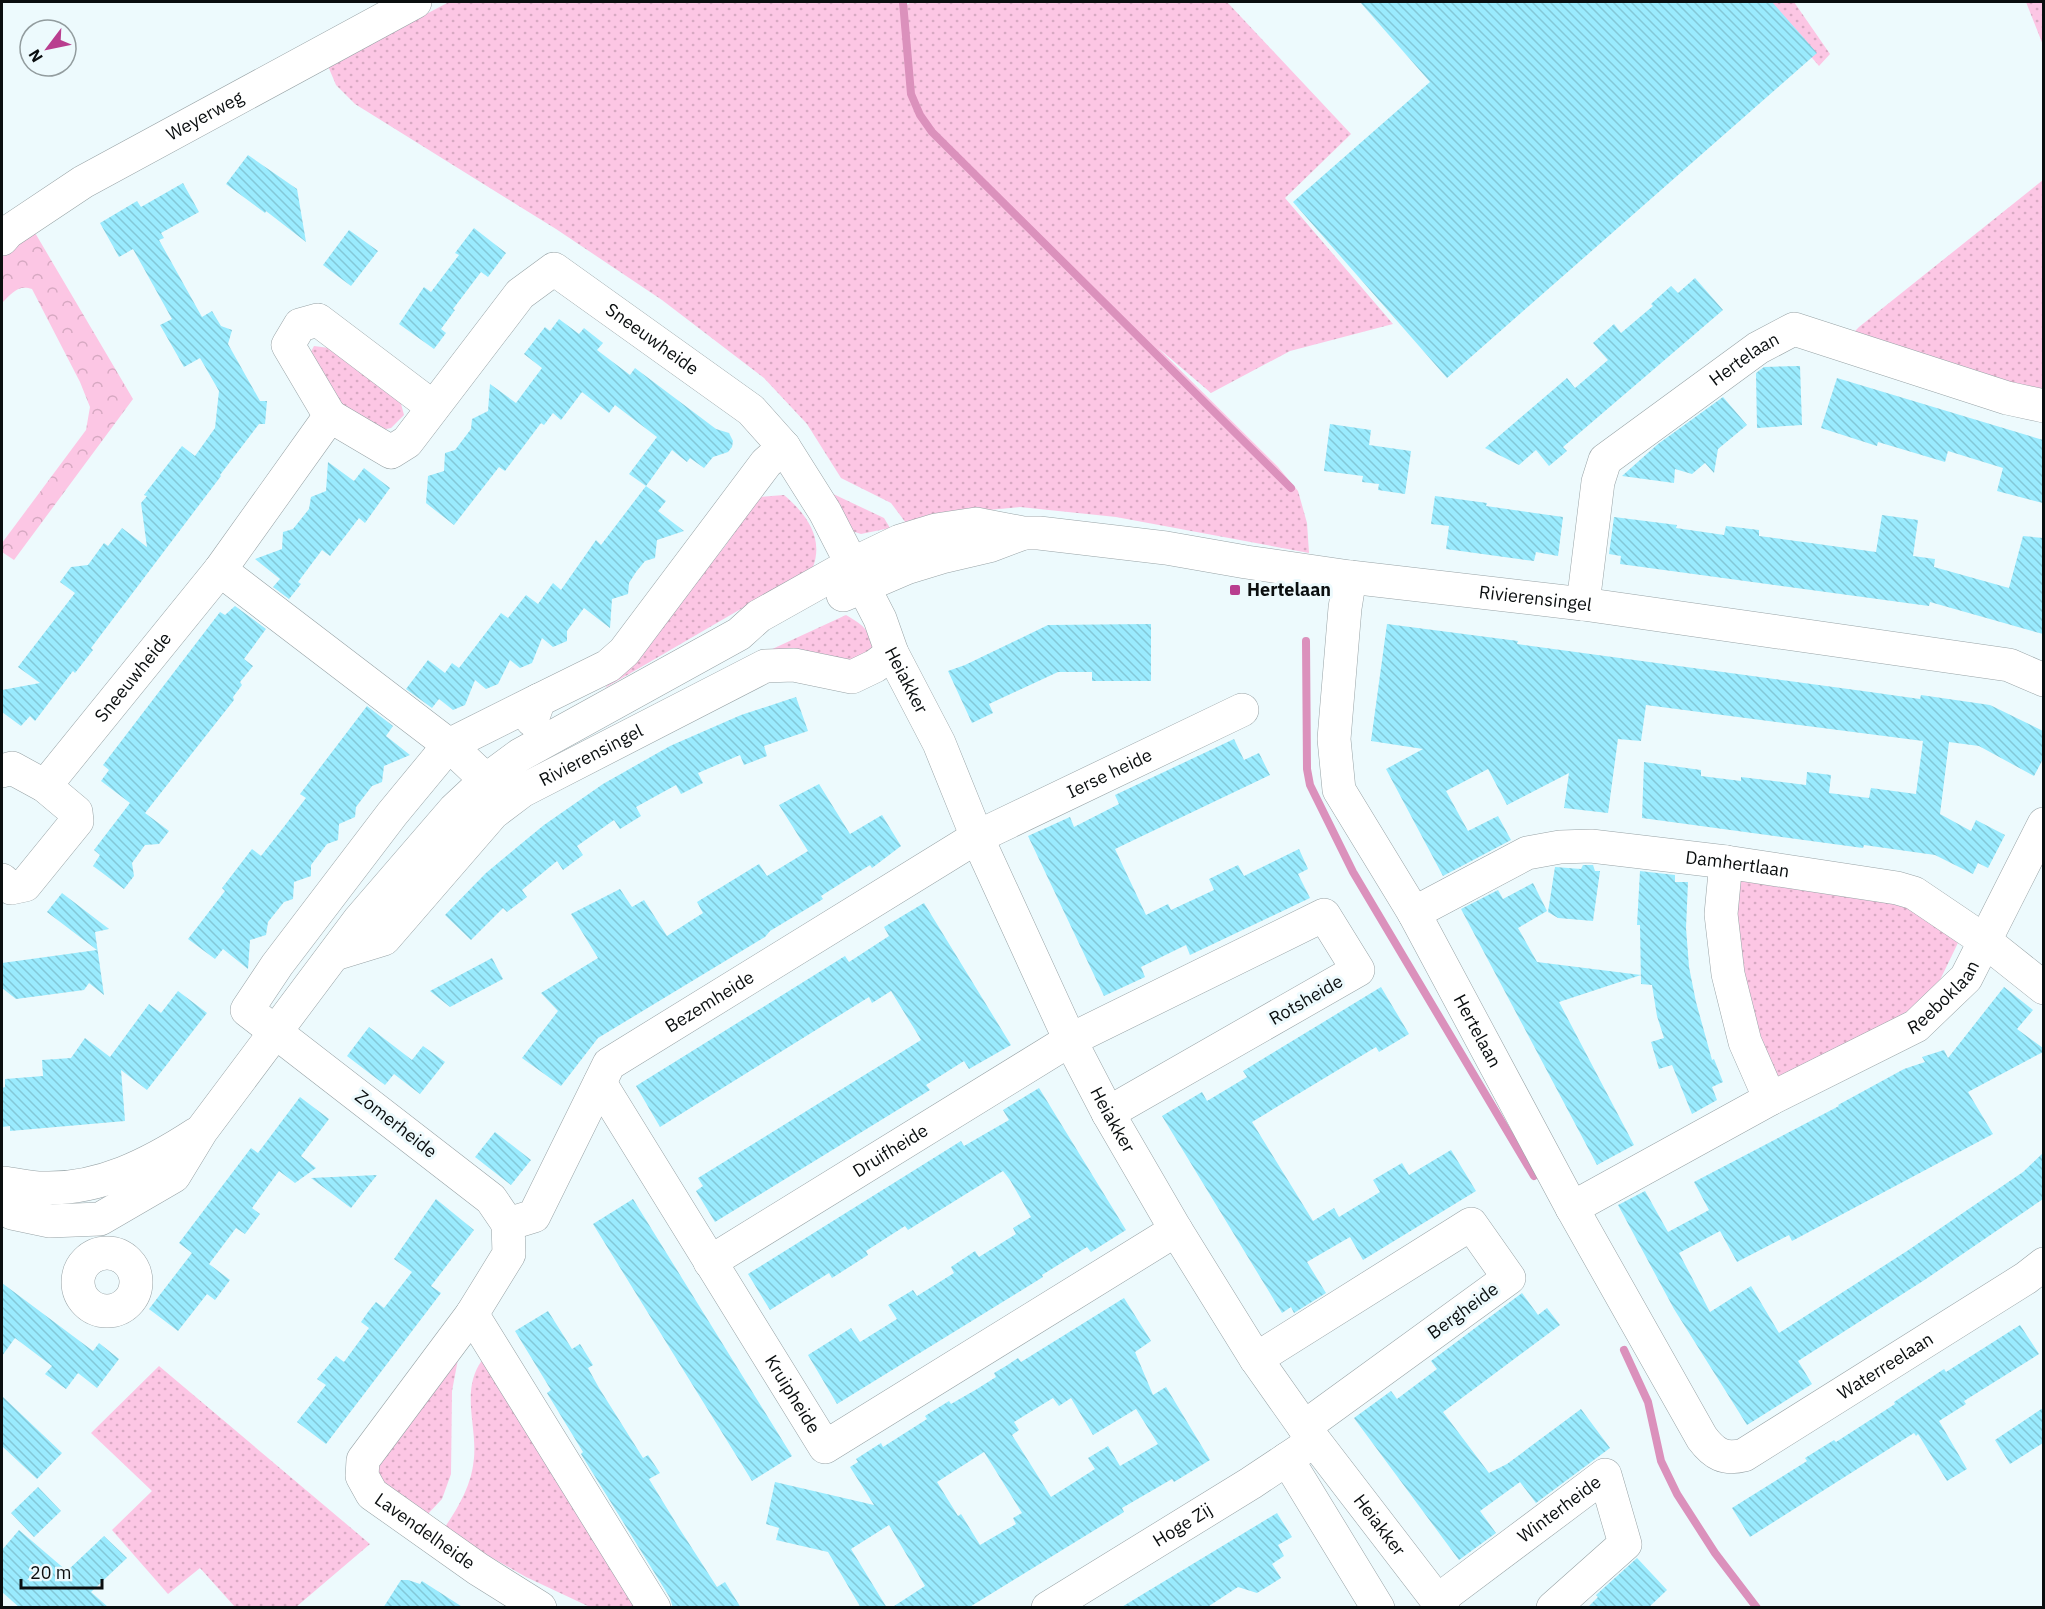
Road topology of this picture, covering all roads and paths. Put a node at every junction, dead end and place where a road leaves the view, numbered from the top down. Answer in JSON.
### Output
{"nodes":[{"id":1,"x":415,"y":2,"type":"edge"},
{"id":2,"x":2,"y":239,"type":"edge"},
{"id":3,"x":2043,"y":406,"type":"edge"},
{"id":4,"x":433,"y":407,"type":"junction"},
{"id":5,"x":330,"y":416,"type":"junction"},
{"id":6,"x":784,"y":447,"type":"junction"},
{"id":7,"x":220,"y":570,"type":"junction"},
{"id":8,"x":856,"y":575,"type":"junction"},
{"id":9,"x":1350,"y":577,"type":"junction"},
{"id":10,"x":1583,"y":604,"type":"junction"},
{"id":11,"x":892,"y":653,"type":"junction"},
{"id":12,"x":2043,"y":680,"type":"edge"},
{"id":13,"x":539,"y":700,"type":"junction"},
{"id":14,"x":1242,"y":710,"type":"dead end"},
{"id":15,"x":449,"y":745,"type":"junction"},
{"id":16,"x":520,"y":755,"type":"junction"},
{"id":17,"x":2,"y":771,"type":"edge"},
{"id":18,"x":486,"y":780,"type":"junction"},
{"id":19,"x":45,"y":786,"type":"junction"},
{"id":20,"x":454,"y":810,"type":"junction"},
{"id":21,"x":392,"y":814,"type":"junction"},
{"id":22,"x":2043,"y":824,"type":"edge"},
{"id":23,"x":977,"y":837,"type":"junction"},
{"id":24,"x":1726,"y":862,"type":"junction"},
{"id":25,"x":2,"y":880,"type":"edge"},
{"id":26,"x":1414,"y":913,"type":"junction"},
{"id":27,"x":1985,"y":941,"type":"junction"},
{"id":28,"x":335,"y":954,"type":"junction"},
{"id":29,"x":2043,"y":988,"type":"edge"},
{"id":30,"x":276,"y":1033,"type":"junction"},
{"id":31,"x":1070,"y":1040,"type":"junction"},
{"id":32,"x":600,"y":1083,"type":"junction"},
{"id":33,"x":1770,"y":1099,"type":"junction"},
{"id":34,"x":1108,"y":1113,"type":"junction"},
{"id":35,"x":202,"y":1130,"type":"junction"},
{"id":36,"x":2,"y":1183,"type":"edge"},
{"id":37,"x":93,"y":1184,"type":"junction"},
{"id":38,"x":2,"y":1204,"type":"edge"},
{"id":39,"x":1572,"y":1208,"type":"junction"},
{"id":40,"x":100,"y":1219,"type":"junction"},
{"id":41,"x":508,"y":1224,"type":"junction"},
{"id":42,"x":1176,"y":1230,"type":"junction"},
{"id":43,"x":104,"y":1253,"type":"dead end"},
{"id":44,"x":710,"y":1262,"type":"junction"},
{"id":45,"x":2043,"y":1264,"type":"edge"},
{"id":46,"x":472,"y":1314,"type":"junction"},
{"id":47,"x":1256,"y":1359,"type":"junction"},
{"id":48,"x":1309,"y":1434,"type":"junction"},
{"id":49,"x":1722,"y":1457,"type":"joint"},
{"id":50,"x":1287,"y":1460,"type":"junction"},
{"id":51,"x":1440,"y":1604,"type":"edge"},
{"id":52,"x":540,"y":1608,"type":"edge"},
{"id":53,"x":654,"y":1608,"type":"edge"},
{"id":54,"x":1048,"y":1608,"type":"edge"},
{"id":55,"x":1378,"y":1608,"type":"edge"},
{"id":56,"x":1553,"y":1608,"type":"edge"}],
"edges":[{"from":1,"to":2,"type":"street","name":"Weyerweg"},
{"from":3,"to":10,"type":"street","name":"Hertelaan"},
{"from":4,"to":5,"type":"street","name":"Sneeuwheide"},
{"from":4,"to":5,"type":"street","name":"Sneeuwheide"},
{"from":4,"to":6,"type":"street","name":"Sneeuwheide"},
{"from":5,"to":7,"type":"street","name":"Sneeuwheide"},
{"from":6,"to":8,"type":"street","name":"Sneeuwheide"},
{"from":6,"to":13,"type":"street"},
{"from":7,"to":15,"type":"street"},
{"from":7,"to":19,"type":"street","name":"Sneeuwheide"},
{"from":8,"to":9,"type":"street","name":"Rivierensingel"},
{"from":8,"to":11,"type":"street","name":"Heiakker"},
{"from":8,"to":16,"type":"street","name":"Rivierensingel"},
{"from":9,"to":10,"type":"street","name":"Rivierensingel"},
{"from":9,"to":26,"type":"street","name":"Hertelaan"},
{"from":10,"to":12,"type":"street","name":"Rivierensingel"},
{"from":11,"to":23,"type":"street","name":"Heiakker"},
{"from":11,"to":28,"type":"street","name":"Rivierensingel"},
{"from":13,"to":15,"type":"street"},
{"from":13,"to":16,"type":"street","name":"Rivierensingel"},
{"from":14,"to":23,"type":"street","name":"Ierse heide"},
{"from":15,"to":18,"type":"street"},
{"from":15,"to":21,"type":"street"},
{"from":16,"to":18,"type":"street","name":"Rivierensingel"},
{"from":17,"to":19,"type":"street"},
{"from":18,"to":20,"type":"street","name":"Rivierensingel"},
{"from":19,"to":25,"type":"street"},
{"from":20,"to":21,"type":"street"},
{"from":20,"to":28,"type":"street","name":"Rivierensingel"},
{"from":21,"to":30,"type":"street"},
{"from":22,"to":27,"type":"street","name":"Reeboklaan"},
{"from":23,"to":31,"type":"street","name":"Heiakker"},
{"from":23,"to":32,"type":"street","name":"Bezemheide"},
{"from":24,"to":26,"type":"street","name":"Damhertlaan"},
{"from":24,"to":27,"type":"street","name":"Damhertlaan"},
{"from":24,"to":33,"type":"street"},
{"from":26,"to":39,"type":"street","name":"Hertelaan"},
{"from":27,"to":29,"type":"street","name":"Damhertlaan"},
{"from":27,"to":33,"type":"street","name":"Reeboklaan"},
{"from":28,"to":30,"type":"street","name":"Rivierensingel"},
{"from":30,"to":35,"type":"street","name":"Rivierensingel"},
{"from":30,"to":41,"type":"street","name":"Zomerheide"},
{"from":31,"to":34,"type":"street","name":"Heiakker"},
{"from":31,"to":34,"type":"street","name":"Rotsheide"},
{"from":31,"to":44,"type":"street","name":"Druifheide"},
{"from":32,"to":41,"type":"street","name":"Bezemheide"},
{"from":32,"to":44,"type":"street","name":"Kruipheide"},
{"from":33,"to":39,"type":"street","name":"Reeboklaan"},
{"from":34,"to":42,"type":"street","name":"Heiakker"},
{"from":35,"to":37,"type":"street","name":"Rivierensingel"},
{"from":35,"to":40,"type":"street","name":"Rivierensingel"},
{"from":36,"to":37,"type":"street","name":"Rivierensingel"},
{"from":37,"to":40,"type":"street"},
{"from":38,"to":40,"type":"street","name":"Rivierensingel"},
{"from":39,"to":49,"type":"street","name":"Hertelaan"},
{"from":40,"to":43,"type":"street"},
{"from":41,"to":46,"type":"street","name":"Lavendelheide"},
{"from":42,"to":44,"type":"street","name":"Kruipheide"},
{"from":42,"to":47,"type":"street","name":"Heiakker"},
{"from":45,"to":49,"type":"street","name":"Waterreelaan"},
{"from":46,"to":52,"type":"street","name":"Lavendelheide"},
{"from":46,"to":53,"type":"street"},
{"from":47,"to":48,"type":"street","name":"Heiakker"},
{"from":47,"to":48,"type":"street","name":"Bergheide"},
{"from":48,"to":50,"type":"street","name":"Hoge Zij"},
{"from":48,"to":51,"type":"street","name":"Heiakker"},
{"from":50,"to":54,"type":"street","name":"Hoge Zij"},
{"from":50,"to":55,"type":"street"},
{"from":51,"to":56,"type":"street","name":"Winterheide"}]}
